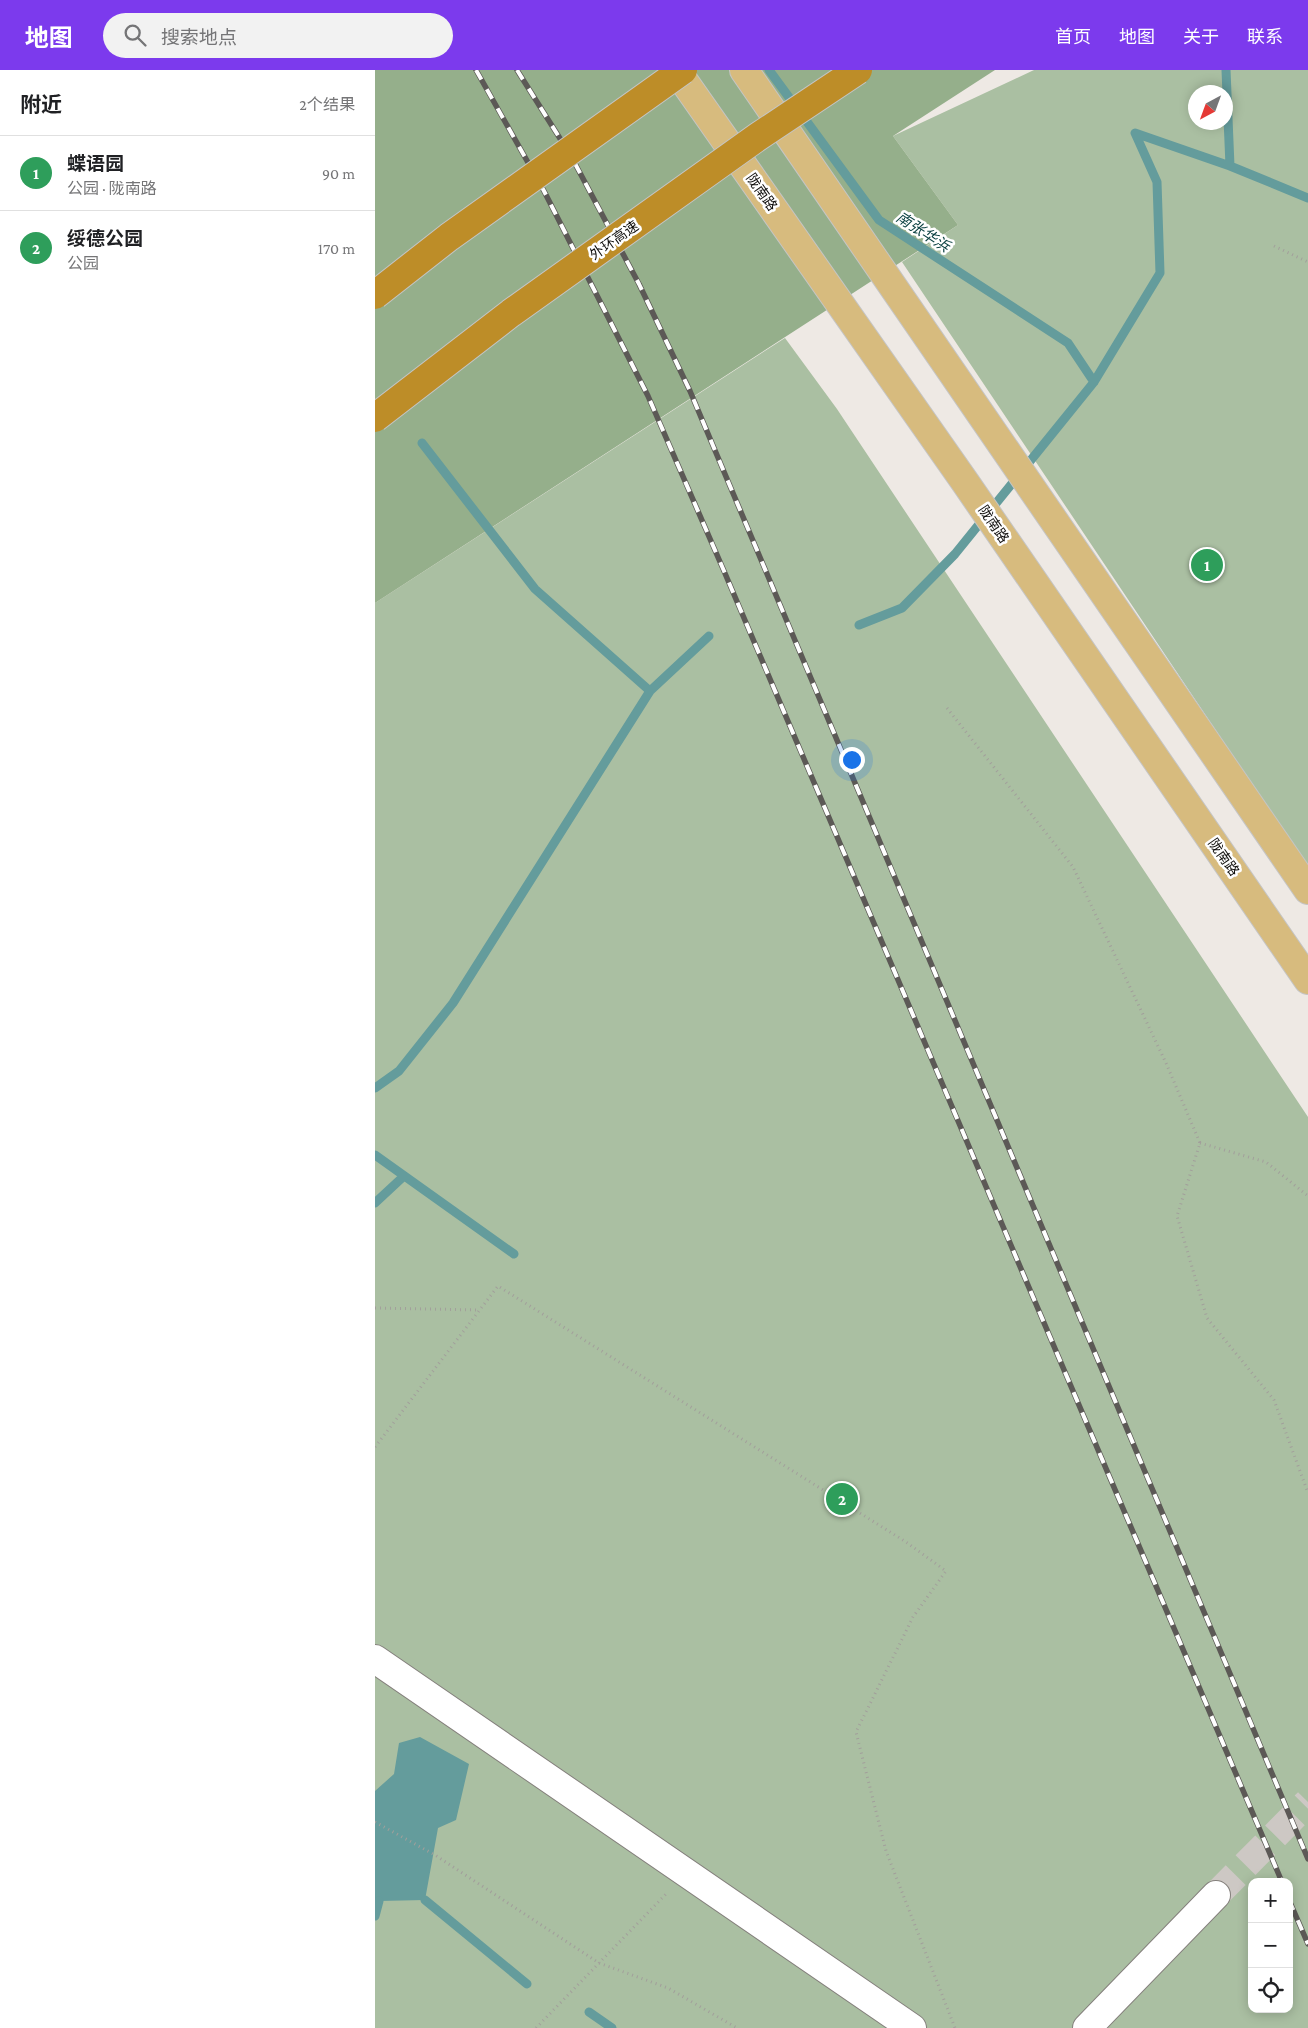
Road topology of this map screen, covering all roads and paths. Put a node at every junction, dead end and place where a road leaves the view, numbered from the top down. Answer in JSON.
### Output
{"nodes":[{"id":1,"x":676,"y":70,"type":"edge"},
{"id":2,"x":683,"y":70,"type":"edge"},
{"id":3,"x":744,"y":70,"type":"edge"},
{"id":4,"x":858,"y":70,"type":"edge"},
{"id":5,"x":1274,"y":246,"type":"dead end"},
{"id":6,"x":1308,"y":262,"type":"edge"},
{"id":7,"x":375,"y":294,"type":"edge"},
{"id":8,"x":375,"y":418,"type":"edge"},
{"id":9,"x":947,"y":708,"type":"dead end"},
{"id":10,"x":1308,"y":890,"type":"edge"},
{"id":11,"x":1308,"y":980,"type":"edge"},
{"id":12,"x":1200,"y":1143,"type":"junction"},
{"id":13,"x":1308,"y":1196,"type":"edge"},
{"id":14,"x":375,"y":1308,"type":"edge"},
{"id":15,"x":479,"y":1310,"type":"junction"},
{"id":16,"x":375,"y":1447,"type":"edge"},
{"id":17,"x":1308,"y":1493,"type":"edge"},
{"id":18,"x":375,"y":1659,"type":"edge"},
{"id":19,"x":375,"y":1822,"type":"edge"},
{"id":20,"x":686,"y":1872,"type":"junction"},
{"id":21,"x":1216,"y":1895,"type":"tunnel mouth"},
{"id":22,"x":599,"y":1964,"type":"junction"},
{"id":23,"x":536,"y":2028,"type":"edge"},
{"id":24,"x":737,"y":2028,"type":"edge"},
{"id":25,"x":912,"y":2028,"type":"edge"},
{"id":26,"x":955,"y":2028,"type":"edge"},
{"id":27,"x":1087,"y":2028,"type":"edge"}],
"edges":[{"from":1,"to":11,"type":"main road","name":"陇南路"},
{"from":2,"to":7,"type":"highway","bridge":true},
{"from":3,"to":10,"type":"main road"},
{"from":4,"to":8,"type":"highway","name":"外环高速","bridge":true},
{"from":5,"to":6,"type":"path"},
{"from":9,"to":12,"type":"path"},
{"from":12,"to":13,"type":"path"},
{"from":12,"to":17,"type":"path"},
{"from":14,"to":15,"type":"path"},
{"from":15,"to":16,"type":"path"},
{"from":15,"to":26,"type":"path"},
{"from":18,"to":20,"type":"street"},
{"from":19,"to":22,"type":"path"},
{"from":20,"to":22,"type":"path"},
{"from":20,"to":25,"type":"street"},
{"from":21,"to":27,"type":"street"},
{"from":22,"to":23,"type":"path"},
{"from":22,"to":24,"type":"path"}]}
